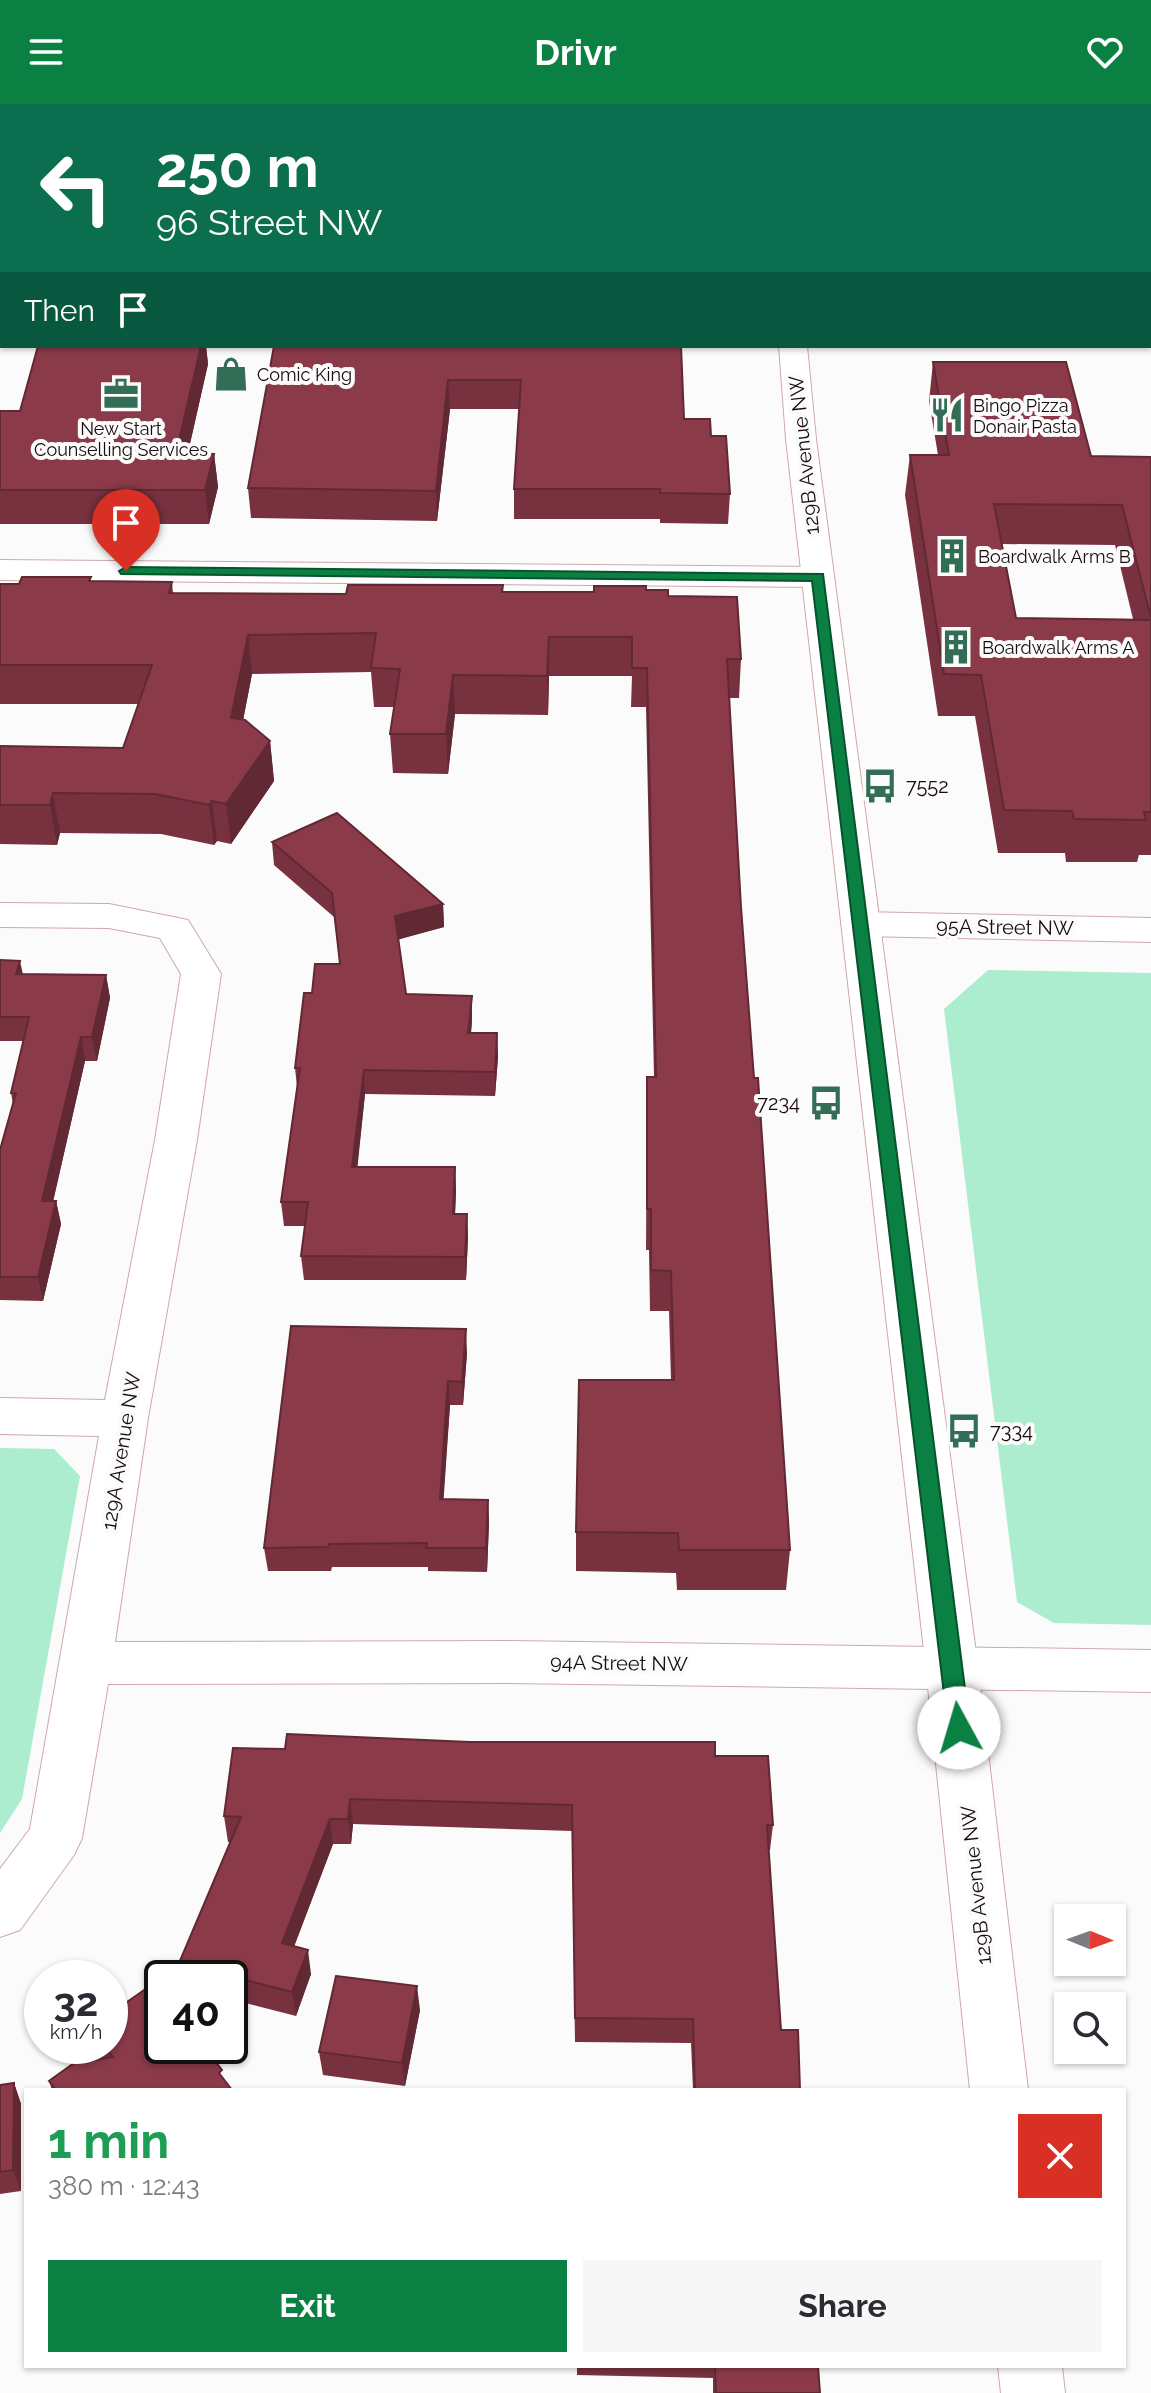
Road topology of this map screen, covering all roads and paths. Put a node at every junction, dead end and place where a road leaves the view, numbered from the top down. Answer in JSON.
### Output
{"nodes":[{"id":1,"x":793,"y":348,"type":"edge"},
{"id":2,"x":0,"y":570,"type":"edge"},
{"id":3,"x":818,"y":577,"type":"junction"},
{"id":4,"x":0,"y":915,"type":"edge"},
{"id":5,"x":860,"y":924,"type":"junction"},
{"id":6,"x":1151,"y":930,"type":"edge"},
{"id":7,"x":0,"y":1416,"type":"edge"},
{"id":8,"x":125,"y":1418,"type":"junction"},
{"id":9,"x":86,"y":1663,"type":"junction"},
{"id":10,"x":952,"y":1668,"type":"junction"},
{"id":11,"x":1151,"y":1671,"type":"edge"},
{"id":12,"x":0,"y":1912,"type":"edge"},
{"id":13,"x":999,"y":2088,"type":"edge"},
{"id":14,"x":1030,"y":2368,"type":"edge"},
{"id":15,"x":1033,"y":2393,"type":"edge"}],
"edges":[{"from":1,"to":3,"type":"street","name":"129B Avenue NW"},
{"from":2,"to":3,"type":"street"},
{"from":3,"to":5,"type":"street","name":"129B Avenue NW"},
{"from":4,"to":8,"type":"street","name":"129A Avenue NW"},
{"from":5,"to":6,"type":"street","name":"95A Street NW"},
{"from":5,"to":10,"type":"street","name":"129B Avenue NW"},
{"from":7,"to":8,"type":"street"},
{"from":8,"to":9,"type":"street","name":"129A Avenue NW"},
{"from":9,"to":10,"type":"street","name":"94A Street NW"},
{"from":9,"to":12,"type":"street","name":"129A Avenue NW"},
{"from":10,"to":11,"type":"street","name":"94A Street NW"},
{"from":10,"to":13,"type":"street","name":"129B Avenue NW"},
{"from":14,"to":15,"type":"street"}]}
